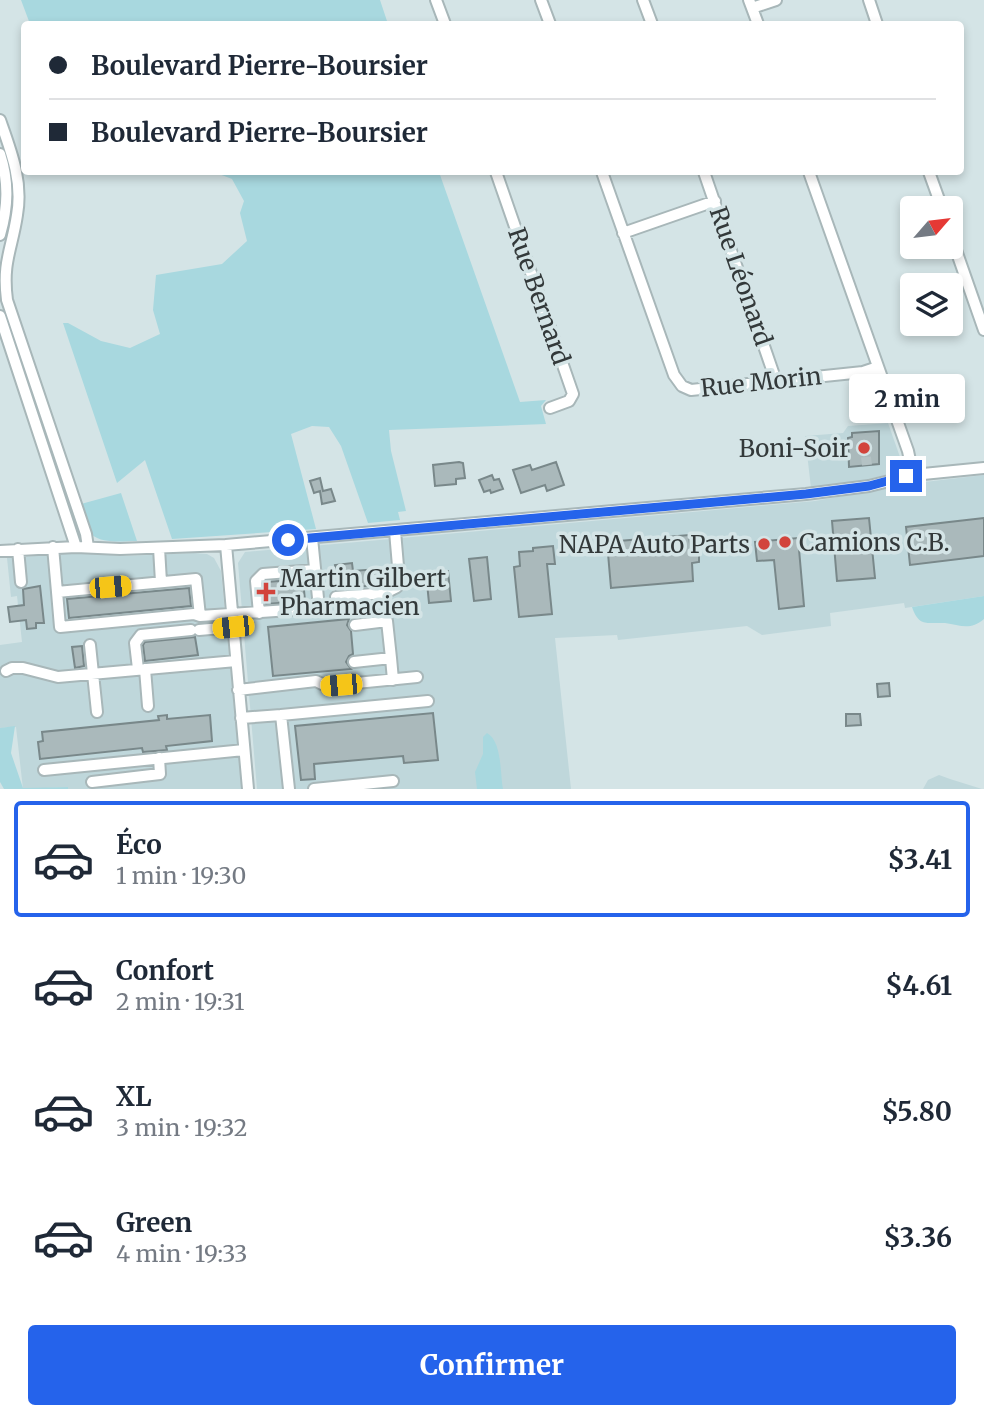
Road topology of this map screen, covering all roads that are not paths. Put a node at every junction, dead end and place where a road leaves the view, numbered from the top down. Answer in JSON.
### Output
{"nodes":[{"id":1,"x":436,"y":0,"type":"edge"},
{"id":2,"x":541,"y":0,"type":"edge"},
{"id":3,"x":643,"y":0,"type":"edge"},
{"id":4,"x":776,"y":0,"type":"edge"},
{"id":5,"x":869,"y":0,"type":"edge"},
{"id":6,"x":750,"y":4,"type":"edge"},
{"id":7,"x":444,"y":21,"type":"edge"},
{"id":8,"x":549,"y":21,"type":"edge"},
{"id":9,"x":651,"y":21,"type":"edge"},
{"id":10,"x":757,"y":21,"type":"edge"},
{"id":11,"x":876,"y":21,"type":"edge"},
{"id":12,"x":0,"y":120,"type":"edge"},
{"id":13,"x":3,"y":141,"type":"edge"},
{"id":14,"x":0,"y":154,"type":"edge"},
{"id":15,"x":7,"y":170,"type":"edge"},
{"id":16,"x":497,"y":175,"type":"edge"},
{"id":17,"x":603,"y":175,"type":"edge"},
{"id":18,"x":705,"y":175,"type":"edge"},
{"id":19,"x":810,"y":175,"type":"edge"},
{"id":20,"x":930,"y":175,"type":"edge"},
{"id":21,"x":938,"y":196,"type":"edge"},
{"id":22,"x":715,"y":201,"type":"junction"},
{"id":23,"x":623,"y":233,"type":"junction"},
{"id":24,"x":0,"y":235,"type":"edge"},
{"id":25,"x":959,"y":259,"type":"edge"},
{"id":26,"x":4,"y":305,"type":"edge"},
{"id":27,"x":0,"y":316,"type":"edge"},
{"id":28,"x":984,"y":330,"type":"edge"},
{"id":29,"x":878,"y":368,"type":"junction"},
{"id":30,"x":776,"y":381,"type":"junction"},
{"id":31,"x":550,"y":408,"type":"dead end"},
{"id":32,"x":43,"y":424,"type":"junction"},
{"id":33,"x":984,"y":468,"type":"edge"},
{"id":34,"x":913,"y":475,"type":"junction"},
{"id":35,"x":395,"y":531,"type":"junction"},
{"id":36,"x":312,"y":538,"type":"junction"},
{"id":37,"x":226,"y":545,"type":"junction"},
{"id":38,"x":53,"y":547,"type":"junction"},
{"id":39,"x":82,"y":547,"type":"junction"},
{"id":40,"x":159,"y":548,"type":"junction"},
{"id":41,"x":18,"y":550,"type":"junction"},
{"id":42,"x":0,"y":551,"type":"edge"},
{"id":43,"x":315,"y":570,"type":"junction"},
{"id":44,"x":22,"y":582,"type":"dead end"},
{"id":45,"x":161,"y":582,"type":"junction"},
{"id":46,"x":57,"y":592,"type":"junction"},
{"id":47,"x":336,"y":597,"type":"dead end"},
{"id":48,"x":259,"y":613,"type":"junction"},
{"id":49,"x":232,"y":614,"type":"junction"},
{"id":50,"x":200,"y":616,"type":"junction"},
{"id":51,"x":355,"y":625,"type":"dead end"},
{"id":52,"x":233,"y":627,"type":"junction"},
{"id":53,"x":90,"y":645,"type":"dead end"},
{"id":54,"x":391,"y":659,"type":"junction"},
{"id":55,"x":236,"y":660,"type":"junction"},
{"id":56,"x":354,"y":662,"type":"dead end"},
{"id":57,"x":141,"y":669,"type":"junction"},
{"id":58,"x":6,"y":671,"type":"dead end"},
{"id":59,"x":93,"y":674,"type":"junction"},
{"id":60,"x":417,"y":677,"type":"dead end"},
{"id":61,"x":393,"y":680,"type":"junction"},
{"id":62,"x":238,"y":690,"type":"junction"},
{"id":63,"x":428,"y":701,"type":"dead end"},
{"id":64,"x":148,"y":705,"type":"dead end"},
{"id":65,"x":97,"y":712,"type":"dead end"},
{"id":66,"x":281,"y":715,"type":"junction"},
{"id":67,"x":241,"y":719,"type":"junction"},
{"id":68,"x":244,"y":750,"type":"junction"},
{"id":69,"x":159,"y":758,"type":"junction"},
{"id":70,"x":44,"y":770,"type":"dead end"},
{"id":71,"x":393,"y":781,"type":"dead end"},
{"id":72,"x":92,"y":782,"type":"dead end"},
{"id":73,"x":248,"y":789,"type":"edge"},
{"id":74,"x":289,"y":789,"type":"edge"},
{"id":75,"x":314,"y":789,"type":"edge"}],
"edges":[{"from":1,"to":7,"type":"street"},
{"from":2,"to":8,"type":"street"},
{"from":3,"to":9,"type":"street"},
{"from":4,"to":6,"type":"street"},
{"from":5,"to":11,"type":"street"},
{"from":6,"to":10,"type":"street"},
{"from":12,"to":13,"type":"street"},
{"from":13,"to":15,"type":"street"},
{"from":14,"to":15,"type":"street"},
{"from":15,"to":24,"type":"street"},
{"from":15,"to":26,"type":"street"},
{"from":16,"to":31,"type":"street","name":"Rue Bernard"},
{"from":17,"to":23,"type":"street","name":"Rue Morin"},
{"from":18,"to":22,"type":"street","name":"Rue Léonard"},
{"from":19,"to":29,"type":"street"},
{"from":20,"to":21,"type":"street"},
{"from":22,"to":23,"type":"street"},
{"from":22,"to":30,"type":"street","name":"Rue Léonard"},
{"from":23,"to":30,"type":"street","name":"Rue Morin"},
{"from":25,"to":28,"type":"street"},
{"from":26,"to":32,"type":"street"},
{"from":27,"to":32,"type":"street"},
{"from":29,"to":30,"type":"street","name":"Rue Morin"},
{"from":29,"to":34,"type":"street"},
{"from":32,"to":39,"type":"street"},
{"from":33,"to":34,"type":"street"},
{"from":34,"to":35,"type":"street"},
{"from":35,"to":36,"type":"street"},
{"from":35,"to":47,"type":"street"},
{"from":36,"to":37,"type":"street"},
{"from":36,"to":43,"type":"street"},
{"from":37,"to":40,"type":"street"},
{"from":37,"to":49,"type":"street"},
{"from":38,"to":39,"type":"street"},
{"from":38,"to":41,"type":"street"},
{"from":38,"to":46,"type":"street"},
{"from":39,"to":40,"type":"street"},
{"from":40,"to":45,"type":"street"},
{"from":41,"to":42,"type":"street"},
{"from":41,"to":44,"type":"street"},
{"from":43,"to":48,"type":"street"},
{"from":43,"to":48,"type":"street"},
{"from":45,"to":46,"type":"street"},
{"from":45,"to":50,"type":"street"},
{"from":46,"to":50,"type":"street"},
{"from":48,"to":49,"type":"street"},
{"from":49,"to":50,"type":"street"},
{"from":49,"to":52,"type":"street"},
{"from":51,"to":54,"type":"street"},
{"from":52,"to":55,"type":"street"},
{"from":52,"to":57,"type":"street"},
{"from":53,"to":59,"type":"street"},
{"from":54,"to":56,"type":"street"},
{"from":54,"to":61,"type":"street"},
{"from":55,"to":57,"type":"street"},
{"from":55,"to":62,"type":"street"},
{"from":57,"to":59,"type":"street"},
{"from":57,"to":64,"type":"street"},
{"from":58,"to":59,"type":"street"},
{"from":59,"to":65,"type":"street"},
{"from":60,"to":61,"type":"street"},
{"from":61,"to":62,"type":"street"},
{"from":62,"to":67,"type":"street"},
{"from":63,"to":66,"type":"street"},
{"from":66,"to":67,"type":"street"},
{"from":66,"to":74,"type":"street"},
{"from":67,"to":68,"type":"street"},
{"from":68,"to":69,"type":"street"},
{"from":68,"to":73,"type":"street"},
{"from":69,"to":70,"type":"street"},
{"from":69,"to":72,"type":"street"},
{"from":71,"to":75,"type":"street"}]}
